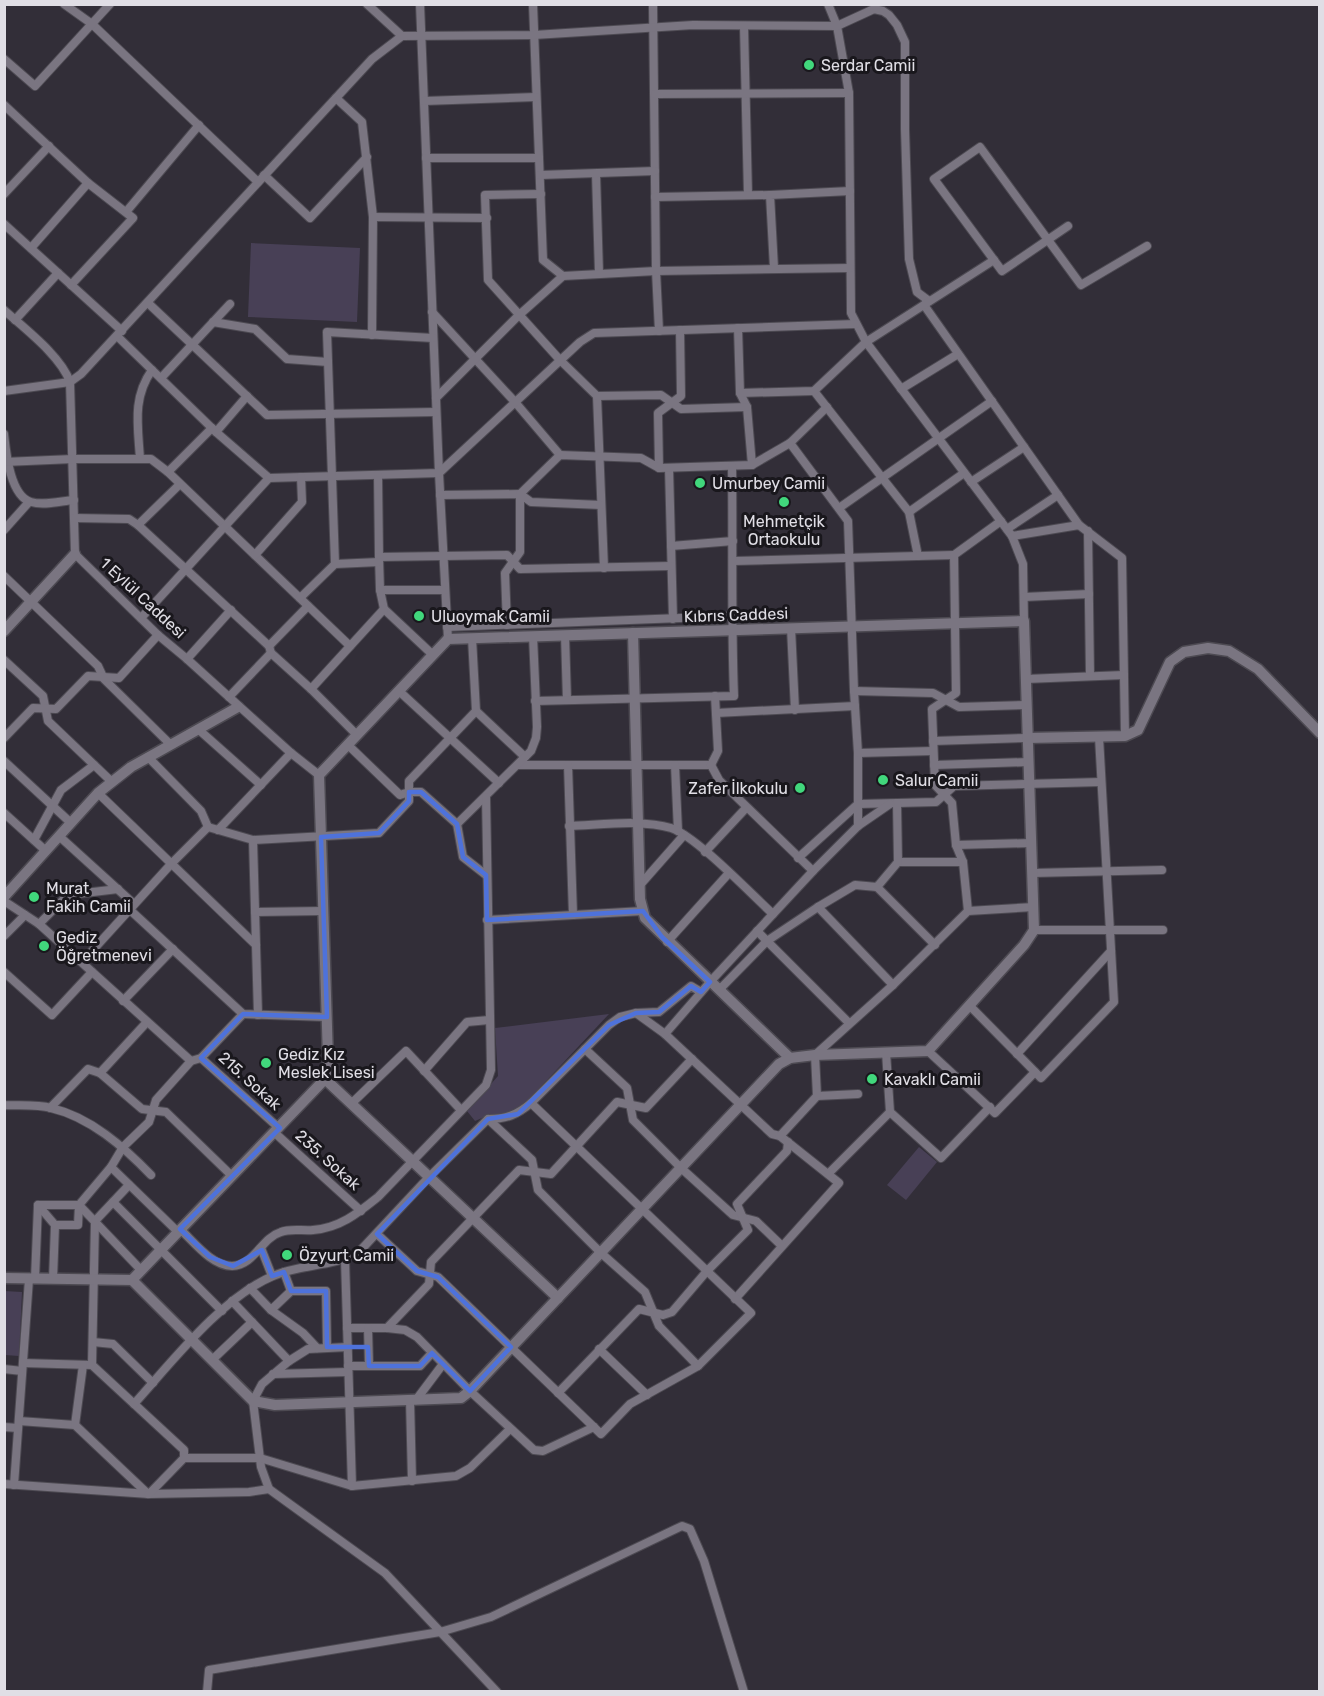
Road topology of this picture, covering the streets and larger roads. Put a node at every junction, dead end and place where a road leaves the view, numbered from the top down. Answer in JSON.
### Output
{"nodes":[{"id":1,"x":64,"y":4,"type":"edge"},
{"id":2,"x":110,"y":4,"type":"edge"},
{"id":3,"x":368,"y":4,"type":"edge"},
{"id":4,"x":420,"y":4,"type":"edge"},
{"id":5,"x":533,"y":4,"type":"edge"},
{"id":6,"x":653,"y":4,"type":"edge"},
{"id":7,"x":828,"y":4,"type":"edge"},
{"id":8,"x":92,"y":24,"type":"junction"},
{"id":9,"x":744,"y":26,"type":"junction"},
{"id":10,"x":654,"y":27,"type":"junction"},
{"id":11,"x":837,"y":27,"type":"junction"},
{"id":12,"x":534,"y":35,"type":"junction"},
{"id":13,"x":402,"y":36,"type":"junction"},
{"id":14,"x":422,"y":38,"type":"junction"},
{"id":15,"x":4,"y":59,"type":"edge"},
{"id":16,"x":746,"y":93,"type":"junction"},
{"id":17,"x":849,"y":93,"type":"junction"},
{"id":18,"x":655,"y":94,"type":"junction"},
{"id":19,"x":336,"y":98,"type":"junction"},
{"id":20,"x":536,"y":98,"type":"junction"},
{"id":21,"x":424,"y":101,"type":"junction"},
{"id":22,"x":4,"y":105,"type":"edge"},
{"id":23,"x":199,"y":125,"type":"junction"},
{"id":24,"x":49,"y":146,"type":"junction"},
{"id":25,"x":367,"y":158,"type":"junction"},
{"id":26,"x":426,"y":158,"type":"junction"},
{"id":27,"x":539,"y":158,"type":"junction"},
{"id":28,"x":655,"y":171,"type":"junction"},
{"id":29,"x":596,"y":174,"type":"junction"},
{"id":30,"x":540,"y":175,"type":"junction"},
{"id":31,"x":261,"y":179,"type":"junction"},
{"id":32,"x":88,"y":183,"type":"junction"},
{"id":33,"x":850,"y":192,"type":"junction"},
{"id":34,"x":4,"y":194,"type":"edge"},
{"id":35,"x":541,"y":194,"type":"junction"},
{"id":36,"x":748,"y":195,"type":"junction"},
{"id":37,"x":770,"y":195,"type":"junction"},
{"id":38,"x":655,"y":196,"type":"junction"},
{"id":39,"x":126,"y":212,"type":"junction"},
{"id":40,"x":373,"y":217,"type":"junction"},
{"id":41,"x":429,"y":217,"type":"junction"},
{"id":42,"x":487,"y":218,"type":"junction"},
{"id":43,"x":4,"y":224,"type":"edge"},
{"id":44,"x":1068,"y":226,"type":"dead end"},
{"id":45,"x":1048,"y":239,"type":"junction"},
{"id":46,"x":1147,"y":246,"type":"dead end"},
{"id":47,"x":31,"y":248,"type":"junction"},
{"id":48,"x":994,"y":260,"type":"junction"},
{"id":49,"x":774,"y":268,"type":"junction"},
{"id":50,"x":850,"y":268,"type":"junction"},
{"id":51,"x":656,"y":271,"type":"junction"},
{"id":52,"x":58,"y":273,"type":"junction"},
{"id":53,"x":600,"y":273,"type":"junction"},
{"id":54,"x":563,"y":276,"type":"junction"},
{"id":55,"x":71,"y":285,"type":"junction"},
{"id":56,"x":148,"y":303,"type":"junction"},
{"id":57,"x":927,"y":303,"type":"junction"},
{"id":58,"x":230,"y":304,"type":"dead end"},
{"id":59,"x":4,"y":310,"type":"edge"},
{"id":60,"x":432,"y":312,"type":"junction"},
{"id":61,"x":518,"y":316,"type":"junction"},
{"id":62,"x":15,"y":320,"type":"junction"},
{"id":63,"x":213,"y":322,"type":"junction"},
{"id":64,"x":856,"y":324,"type":"junction"},
{"id":65,"x":738,"y":328,"type":"junction"},
{"id":66,"x":680,"y":330,"type":"junction"},
{"id":67,"x":659,"y":331,"type":"junction"},
{"id":68,"x":120,"y":334,"type":"junction"},
{"id":69,"x":372,"y":335,"type":"junction"},
{"id":70,"x":433,"y":338,"type":"junction"},
{"id":71,"x":866,"y":342,"type":"junction"},
{"id":72,"x":192,"y":344,"type":"junction"},
{"id":73,"x":958,"y":354,"type":"junction"},
{"id":74,"x":475,"y":358,"type":"junction"},
{"id":75,"x":560,"y":360,"type":"junction"},
{"id":76,"x":328,"y":362,"type":"junction"},
{"id":77,"x":152,"y":370,"type":"junction"},
{"id":78,"x":160,"y":378,"type":"junction"},
{"id":79,"x":70,"y":382,"type":"junction"},
{"id":80,"x":901,"y":389,"type":"junction"},
{"id":81,"x":4,"y":391,"type":"edge"},
{"id":82,"x":814,"y":391,"type":"junction"},
{"id":83,"x":740,"y":393,"type":"junction"},
{"id":84,"x":247,"y":396,"type":"junction"},
{"id":85,"x":597,"y":396,"type":"junction"},
{"id":86,"x":436,"y":398,"type":"junction"},
{"id":87,"x":992,"y":401,"type":"junction"},
{"id":88,"x":516,"y":402,"type":"junction"},
{"id":89,"x":671,"y":403,"type":"junction"},
{"id":90,"x":747,"y":407,"type":"junction"},
{"id":91,"x":827,"y":407,"type":"junction"},
{"id":92,"x":436,"y":412,"type":"junction"},
{"id":93,"x":330,"y":414,"type":"junction"},
{"id":94,"x":214,"y":430,"type":"junction"},
{"id":95,"x":4,"y":434,"type":"edge"},
{"id":96,"x":938,"y":438,"type":"junction"},
{"id":97,"x":790,"y":443,"type":"junction"},
{"id":98,"x":1024,"y":447,"type":"junction"},
{"id":99,"x":560,"y":455,"type":"junction"},
{"id":100,"x":599,"y":456,"type":"junction"},
{"id":101,"x":73,"y":459,"type":"junction"},
{"id":102,"x":140,"y":459,"type":"junction"},
{"id":103,"x":6,"y":462,"type":"edge"},
{"id":104,"x":753,"y":465,"type":"junction"},
{"id":105,"x":732,"y":466,"type":"junction"},
{"id":106,"x":659,"y":468,"type":"junction"},
{"id":107,"x":669,"y":468,"type":"junction"},
{"id":108,"x":168,"y":472,"type":"junction"},
{"id":109,"x":439,"y":473,"type":"junction"},
{"id":110,"x":964,"y":473,"type":"junction"},
{"id":111,"x":378,"y":475,"type":"junction"},
{"id":112,"x":331,"y":476,"type":"junction"},
{"id":113,"x":301,"y":477,"type":"junction"},
{"id":114,"x":269,"y":478,"type":"junction"},
{"id":115,"x":882,"y":478,"type":"junction"},
{"id":116,"x":971,"y":482,"type":"junction"},
{"id":117,"x":180,"y":484,"type":"junction"},
{"id":118,"x":520,"y":494,"type":"junction"},
{"id":119,"x":440,"y":495,"type":"junction"},
{"id":120,"x":1058,"y":495,"type":"junction"},
{"id":121,"x":74,"y":500,"type":"junction"},
{"id":122,"x":29,"y":502,"type":"junction"},
{"id":123,"x":601,"y":505,"type":"junction"},
{"id":124,"x":839,"y":508,"type":"junction"},
{"id":125,"x":909,"y":512,"type":"junction"},
{"id":126,"x":74,"y":518,"type":"junction"},
{"id":127,"x":1001,"y":521,"type":"junction"},
{"id":128,"x":138,"y":525,"type":"junction"},
{"id":129,"x":1079,"y":525,"type":"junction"},
{"id":130,"x":225,"y":527,"type":"junction"},
{"id":131,"x":4,"y":530,"type":"edge"},
{"id":132,"x":1088,"y":531,"type":"junction"},
{"id":133,"x":1010,"y":533,"type":"junction"},
{"id":134,"x":733,"y":541,"type":"junction"},
{"id":135,"x":671,"y":546,"type":"junction"},
{"id":136,"x":75,"y":554,"type":"junction"},
{"id":137,"x":255,"y":555,"type":"junction"},
{"id":138,"x":443,"y":555,"type":"junction"},
{"id":139,"x":954,"y":555,"type":"junction"},
{"id":140,"x":918,"y":556,"type":"junction"},
{"id":141,"x":851,"y":557,"type":"junction"},
{"id":142,"x":379,"y":560,"type":"junction"},
{"id":143,"x":734,"y":561,"type":"junction"},
{"id":144,"x":514,"y":562,"type":"junction"},
{"id":145,"x":335,"y":564,"type":"junction"},
{"id":146,"x":671,"y":566,"type":"junction"},
{"id":147,"x":187,"y":568,"type":"junction"},
{"id":148,"x":603,"y":568,"type":"junction"},
{"id":149,"x":4,"y":576,"type":"edge"},
{"id":150,"x":380,"y":590,"type":"junction"},
{"id":151,"x":445,"y":590,"type":"junction"},
{"id":152,"x":1089,"y":594,"type":"junction"},
{"id":153,"x":1024,"y":597,"type":"junction"},
{"id":154,"x":300,"y":598,"type":"junction"},
{"id":155,"x":31,"y":602,"type":"junction"},
{"id":156,"x":308,"y":606,"type":"junction"},
{"id":157,"x":384,"y":609,"type":"junction"},
{"id":158,"x":231,"y":610,"type":"junction"},
{"id":159,"x":732,"y":616,"type":"junction"},
{"id":160,"x":141,"y":618,"type":"junction"},
{"id":161,"x":673,"y":619,"type":"junction"},
{"id":162,"x":1024,"y":621,"type":"junction"},
{"id":163,"x":955,"y":623,"type":"junction"},
{"id":164,"x":507,"y":625,"type":"junction"},
{"id":165,"x":852,"y":626,"type":"junction"},
{"id":166,"x":791,"y":628,"type":"junction"},
{"id":167,"x":732,"y":630,"type":"junction"},
{"id":168,"x":4,"y":631,"type":"edge"},
{"id":169,"x":448,"y":633,"type":"junction"},
{"id":170,"x":633,"y":633,"type":"junction"},
{"id":171,"x":158,"y":635,"type":"junction"},
{"id":172,"x":565,"y":635,"type":"junction"},
{"id":173,"x":533,"y":636,"type":"junction"},
{"id":174,"x":472,"y":638,"type":"junction"},
{"id":175,"x":350,"y":646,"type":"junction"},
{"id":176,"x":270,"y":650,"type":"junction"},
{"id":177,"x":432,"y":656,"type":"junction"},
{"id":178,"x":187,"y":659,"type":"junction"},
{"id":179,"x":4,"y":660,"type":"edge"},
{"id":180,"x":1124,"y":675,"type":"junction"},
{"id":181,"x":1090,"y":676,"type":"junction"},
{"id":182,"x":104,"y":679,"type":"junction"},
{"id":183,"x":1026,"y":679,"type":"junction"},
{"id":184,"x":311,"y":689,"type":"junction"},
{"id":185,"x":399,"y":691,"type":"junction"},
{"id":186,"x":854,"y":691,"type":"junction"},
{"id":187,"x":715,"y":696,"type":"junction"},
{"id":188,"x":229,"y":697,"type":"junction"},
{"id":189,"x":634,"y":698,"type":"junction"},
{"id":190,"x":567,"y":700,"type":"junction"},
{"id":191,"x":946,"y":700,"type":"junction"},
{"id":192,"x":535,"y":701,"type":"junction"},
{"id":193,"x":1027,"y":705,"type":"junction"},
{"id":194,"x":855,"y":706,"type":"junction"},
{"id":195,"x":238,"y":707,"type":"junction"},
{"id":196,"x":45,"y":709,"type":"junction"},
{"id":197,"x":795,"y":710,"type":"junction"},
{"id":198,"x":476,"y":711,"type":"junction"},
{"id":199,"x":716,"y":714,"type":"junction"},
{"id":200,"x":198,"y":729,"type":"junction"},
{"id":201,"x":1320,"y":733,"type":"edge"},
{"id":202,"x":357,"y":735,"type":"junction"},
{"id":203,"x":1125,"y":736,"type":"junction"},
{"id":204,"x":1098,"y":737,"type":"junction"},
{"id":205,"x":4,"y":738,"type":"edge"},
{"id":206,"x":450,"y":738,"type":"junction"},
{"id":207,"x":1028,"y":738,"type":"junction"},
{"id":208,"x":933,"y":741,"type":"junction"},
{"id":209,"x":171,"y":744,"type":"junction"},
{"id":210,"x":348,"y":745,"type":"junction"},
{"id":211,"x":933,"y":752,"type":"junction"},
{"id":212,"x":291,"y":753,"type":"junction"},
{"id":213,"x":858,"y":753,"type":"junction"},
{"id":214,"x":148,"y":757,"type":"junction"},
{"id":215,"x":525,"y":757,"type":"junction"},
{"id":216,"x":4,"y":761,"type":"edge"},
{"id":217,"x":1028,"y":762,"type":"junction"},
{"id":218,"x":94,"y":765,"type":"junction"},
{"id":219,"x":518,"y":765,"type":"junction"},
{"id":220,"x":568,"y":765,"type":"junction"},
{"id":221,"x":636,"y":765,"type":"junction"},
{"id":222,"x":675,"y":765,"type":"junction"},
{"id":223,"x":711,"y":765,"type":"junction"},
{"id":224,"x":934,"y":765,"type":"junction"},
{"id":225,"x":320,"y":775,"type":"junction"},
{"id":226,"x":112,"y":782,"type":"junction"},
{"id":227,"x":1101,"y":782,"type":"junction"},
{"id":228,"x":499,"y":783,"type":"junction"},
{"id":229,"x":261,"y":785,"type":"junction"},
{"id":230,"x":1029,"y":785,"type":"junction"},
{"id":231,"x":409,"y":792,"type":"junction"},
{"id":232,"x":98,"y":793,"type":"junction"},
{"id":233,"x":943,"y":795,"type":"junction"},
{"id":234,"x":486,"y":797,"type":"junction"},
{"id":235,"x":858,"y":804,"type":"junction"},
{"id":236,"x":894,"y":804,"type":"junction"},
{"id":237,"x":52,"y":805,"type":"junction"},
{"id":238,"x":746,"y":808,"type":"junction"},
{"id":239,"x":4,"y":813,"type":"edge"},
{"id":240,"x":71,"y":824,"type":"junction"},
{"id":241,"x":457,"y":824,"type":"junction"},
{"id":242,"x":638,"y":824,"type":"junction"},
{"id":243,"x":569,"y":826,"type":"junction"},
{"id":244,"x":858,"y":826,"type":"junction"},
{"id":245,"x":208,"y":827,"type":"junction"},
{"id":246,"x":218,"y":830,"type":"junction"},
{"id":247,"x":681,"y":833,"type":"junction"},
{"id":248,"x":59,"y":836,"type":"junction"},
{"id":249,"x":321,"y":837,"type":"junction"},
{"id":250,"x":34,"y":840,"type":"junction"},
{"id":251,"x":253,"y":840,"type":"junction"},
{"id":252,"x":1031,"y":843,"type":"junction"},
{"id":253,"x":956,"y":845,"type":"junction"},
{"id":254,"x":46,"y":851,"type":"junction"},
{"id":255,"x":705,"y":852,"type":"junction"},
{"id":256,"x":798,"y":858,"type":"junction"},
{"id":257,"x":898,"y":862,"type":"junction"},
{"id":258,"x":963,"y":862,"type":"junction"},
{"id":259,"x":172,"y":863,"type":"junction"},
{"id":260,"x":1162,"y":870,"type":"dead end"},
{"id":261,"x":813,"y":871,"type":"junction"},
{"id":262,"x":1106,"y":872,"type":"junction"},
{"id":263,"x":729,"y":873,"type":"junction"},
{"id":264,"x":1032,"y":873,"type":"junction"},
{"id":265,"x":486,"y":875,"type":"junction"},
{"id":266,"x":640,"y":885,"type":"junction"},
{"id":267,"x":878,"y":887,"type":"junction"},
{"id":268,"x":118,"y":889,"type":"junction"},
{"id":269,"x":4,"y":899,"type":"edge"},
{"id":270,"x":131,"y":907,"type":"junction"},
{"id":271,"x":818,"y":907,"type":"junction"},
{"id":272,"x":1034,"y":908,"type":"junction"},
{"id":273,"x":323,"y":911,"type":"junction"},
{"id":274,"x":643,"y":911,"type":"junction"},
{"id":275,"x":255,"y":912,"type":"junction"},
{"id":276,"x":968,"y":912,"type":"junction"},
{"id":277,"x":773,"y":914,"type":"junction"},
{"id":278,"x":25,"y":915,"type":"junction"},
{"id":279,"x":573,"y":915,"type":"junction"},
{"id":280,"x":487,"y":920,"type":"junction"},
{"id":281,"x":39,"y":924,"type":"junction"},
{"id":282,"x":1034,"y":930,"type":"junction"},
{"id":283,"x":1163,"y":930,"type":"dead end"},
{"id":284,"x":757,"y":931,"type":"junction"},
{"id":285,"x":1110,"y":931,"type":"junction"},
{"id":286,"x":4,"y":936,"type":"edge"},
{"id":287,"x":768,"y":941,"type":"junction"},
{"id":288,"x":667,"y":942,"type":"junction"},
{"id":289,"x":256,"y":945,"type":"junction"},
{"id":290,"x":935,"y":945,"type":"junction"},
{"id":291,"x":172,"y":949,"type":"junction"},
{"id":292,"x":1111,"y":951,"type":"junction"},
{"id":293,"x":82,"y":962,"type":"junction"},
{"id":294,"x":4,"y":972,"type":"edge"},
{"id":295,"x":92,"y":972,"type":"junction"},
{"id":296,"x":710,"y":982,"type":"junction"},
{"id":297,"x":893,"y":985,"type":"junction"},
{"id":298,"x":719,"y":990,"type":"junction"},
{"id":299,"x":701,"y":992,"type":"junction"},
{"id":300,"x":123,"y":1001,"type":"junction"},
{"id":301,"x":970,"y":1006,"type":"junction"},
{"id":302,"x":636,"y":1012,"type":"junction"},
{"id":303,"x":243,"y":1014,"type":"junction"},
{"id":304,"x":258,"y":1015,"type":"junction"},
{"id":305,"x":327,"y":1017,"type":"junction"},
{"id":306,"x":489,"y":1020,"type":"junction"},
{"id":307,"x":147,"y":1022,"type":"junction"},
{"id":308,"x":849,"y":1023,"type":"junction"},
{"id":309,"x":665,"y":1034,"type":"junction"},
{"id":310,"x":585,"y":1049,"type":"junction"},
{"id":311,"x":928,"y":1051,"type":"junction"},
{"id":312,"x":886,"y":1052,"type":"junction"},
{"id":313,"x":1017,"y":1054,"type":"junction"},
{"id":314,"x":815,"y":1055,"type":"junction"},
{"id":315,"x":201,"y":1058,"type":"junction"},
{"id":316,"x":790,"y":1058,"type":"junction"},
{"id":317,"x":692,"y":1059,"type":"junction"},
{"id":318,"x":191,"y":1061,"type":"junction"},
{"id":319,"x":423,"y":1071,"type":"junction"},
{"id":320,"x":1035,"y":1072,"type":"junction"},
{"id":321,"x":100,"y":1073,"type":"junction"},
{"id":322,"x":325,"y":1078,"type":"junction"},
{"id":323,"x":858,"y":1094,"type":"dead end"},
{"id":324,"x":817,"y":1096,"type":"junction"},
{"id":325,"x":352,"y":1103,"type":"junction"},
{"id":326,"x":531,"y":1103,"type":"junction"},
{"id":327,"x":630,"y":1104,"type":"junction"},
{"id":328,"x":4,"y":1105,"type":"edge"},
{"id":329,"x":740,"y":1105,"type":"junction"},
{"id":330,"x":990,"y":1107,"type":"junction"},
{"id":331,"x":50,"y":1108,"type":"junction"},
{"id":332,"x":153,"y":1110,"type":"junction"},
{"id":333,"x":461,"y":1110,"type":"junction"},
{"id":334,"x":890,"y":1112,"type":"junction"},
{"id":335,"x":488,"y":1119,"type":"junction"},
{"id":336,"x":277,"y":1130,"type":"junction"},
{"id":337,"x":780,"y":1136,"type":"junction"},
{"id":338,"x":788,"y":1142,"type":"junction"},
{"id":339,"x":576,"y":1146,"type":"junction"},
{"id":340,"x":123,"y":1147,"type":"junction"},
{"id":341,"x":412,"y":1161,"type":"junction"},
{"id":342,"x":111,"y":1167,"type":"junction"},
{"id":343,"x":681,"y":1168,"type":"junction"},
{"id":344,"x":534,"y":1172,"type":"junction"},
{"id":345,"x":829,"y":1173,"type":"junction"},
{"id":346,"x":151,"y":1175,"type":"dead end"},
{"id":347,"x":232,"y":1176,"type":"junction"},
{"id":348,"x":429,"y":1177,"type":"junction"},
{"id":349,"x":129,"y":1185,"type":"junction"},
{"id":350,"x":113,"y":1202,"type":"junction"},
{"id":351,"x":38,"y":1205,"type":"junction"},
{"id":352,"x":79,"y":1205,"type":"junction"},
{"id":353,"x":642,"y":1209,"type":"junction"},
{"id":354,"x":361,"y":1211,"type":"junction"},
{"id":355,"x":743,"y":1218,"type":"junction"},
{"id":356,"x":474,"y":1219,"type":"junction"},
{"id":357,"x":95,"y":1221,"type":"junction"},
{"id":358,"x":55,"y":1226,"type":"junction"},
{"id":359,"x":179,"y":1230,"type":"junction"},
{"id":360,"x":377,"y":1234,"type":"junction"},
{"id":361,"x":782,"y":1246,"type":"junction"},
{"id":362,"x":261,"y":1248,"type":"junction"},
{"id":363,"x":160,"y":1249,"type":"junction"},
{"id":364,"x":601,"y":1252,"type":"junction"},
{"id":365,"x":345,"y":1259,"type":"junction"},
{"id":366,"x":141,"y":1269,"type":"junction"},
{"id":367,"x":707,"y":1271,"type":"junction"},
{"id":368,"x":284,"y":1272,"type":"junction"},
{"id":369,"x":430,"y":1275,"type":"junction"},
{"id":370,"x":273,"y":1276,"type":"junction"},
{"id":371,"x":4,"y":1278,"type":"edge"},
{"id":372,"x":32,"y":1279,"type":"junction"},
{"id":373,"x":53,"y":1279,"type":"junction"},
{"id":374,"x":95,"y":1279,"type":"junction"},
{"id":375,"x":132,"y":1280,"type":"junction"},
{"id":376,"x":250,"y":1288,"type":"junction"},
{"id":377,"x":291,"y":1291,"type":"junction"},
{"id":378,"x":558,"y":1298,"type":"junction"},
{"id":379,"x":735,"y":1299,"type":"junction"},
{"id":380,"x":232,"y":1301,"type":"junction"},
{"id":381,"x":271,"y":1310,"type":"junction"},
{"id":382,"x":222,"y":1311,"type":"junction"},
{"id":383,"x":653,"y":1312,"type":"junction"},
{"id":384,"x":252,"y":1322,"type":"junction"},
{"id":385,"x":347,"y":1328,"type":"junction"},
{"id":386,"x":368,"y":1328,"type":"junction"},
{"id":387,"x":387,"y":1328,"type":"junction"},
{"id":388,"x":193,"y":1340,"type":"junction"},
{"id":389,"x":93,"y":1342,"type":"junction"},
{"id":390,"x":348,"y":1347,"type":"junction"},
{"id":391,"x":511,"y":1347,"type":"junction"},
{"id":392,"x":322,"y":1348,"type":"junction"},
{"id":393,"x":599,"y":1349,"type":"junction"},
{"id":394,"x":432,"y":1353,"type":"junction"},
{"id":395,"x":212,"y":1360,"type":"junction"},
{"id":396,"x":289,"y":1361,"type":"junction"},
{"id":397,"x":443,"y":1364,"type":"junction"},
{"id":398,"x":87,"y":1365,"type":"junction"},
{"id":399,"x":369,"y":1366,"type":"junction"},
{"id":400,"x":698,"y":1366,"type":"junction"},
{"id":401,"x":22,"y":1367,"type":"junction"},
{"id":402,"x":348,"y":1369,"type":"junction"},
{"id":403,"x":4,"y":1370,"type":"edge"},
{"id":404,"x":273,"y":1374,"type":"junction"},
{"id":405,"x":153,"y":1383,"type":"junction"},
{"id":406,"x":470,"y":1391,"type":"junction"},
{"id":407,"x":558,"y":1393,"type":"junction"},
{"id":408,"x":647,"y":1395,"type":"junction"},
{"id":409,"x":413,"y":1400,"type":"junction"},
{"id":410,"x":253,"y":1401,"type":"junction"},
{"id":411,"x":349,"y":1402,"type":"junction"},
{"id":412,"x":134,"y":1404,"type":"junction"},
{"id":413,"x":19,"y":1425,"type":"junction"},
{"id":414,"x":75,"y":1425,"type":"junction"},
{"id":415,"x":4,"y":1427,"type":"edge"},
{"id":416,"x":594,"y":1427,"type":"junction"},
{"id":417,"x":510,"y":1429,"type":"junction"},
{"id":418,"x":184,"y":1458,"type":"junction"},
{"id":419,"x":260,"y":1458,"type":"junction"},
{"id":420,"x":412,"y":1481,"type":"junction"},
{"id":421,"x":4,"y":1484,"type":"edge"},
{"id":422,"x":14,"y":1485,"type":"junction"},
{"id":423,"x":351,"y":1486,"type":"junction"},
{"id":424,"x":269,"y":1488,"type":"junction"},
{"id":425,"x":149,"y":1494,"type":"junction"},
{"id":426,"x":440,"y":1632,"type":"junction"},
{"id":427,"x":207,"y":1692,"type":"edge"},
{"id":428,"x":497,"y":1692,"type":"edge"},
{"id":429,"x":744,"y":1692,"type":"edge"}],
"edges":[{"from":1,"to":8,"type":"street"},
{"from":2,"to":8,"type":"street"},
{"from":3,"to":13,"type":"street"},
{"from":4,"to":14,"type":"street"},
{"from":5,"to":12,"type":"street"},
{"from":6,"to":10,"type":"street"},
{"from":7,"to":11,"type":"street"},
{"from":8,"to":15,"type":"street"},
{"from":8,"to":23,"type":"street"},
{"from":9,"to":10,"type":"street"},
{"from":9,"to":11,"type":"street"},
{"from":9,"to":16,"type":"street"},
{"from":10,"to":12,"type":"street"},
{"from":10,"to":18,"type":"street"},
{"from":11,"to":17,"type":"street"},
{"from":11,"to":57,"type":"street"},
{"from":12,"to":14,"type":"street"},
{"from":12,"to":20,"type":"street"},
{"from":13,"to":14,"type":"street"},
{"from":13,"to":19,"type":"street"},
{"from":14,"to":21,"type":"street"},
{"from":16,"to":17,"type":"street"},
{"from":16,"to":18,"type":"street"},
{"from":16,"to":36,"type":"street"},
{"from":17,"to":33,"type":"street"},
{"from":18,"to":28,"type":"street"},
{"from":19,"to":25,"type":"street"},
{"from":19,"to":31,"type":"street"},
{"from":20,"to":21,"type":"street"},
{"from":20,"to":27,"type":"street"},
{"from":21,"to":26,"type":"street"},
{"from":22,"to":24,"type":"street"},
{"from":23,"to":31,"type":"street"},
{"from":23,"to":39,"type":"street"},
{"from":24,"to":32,"type":"street"},
{"from":24,"to":34,"type":"street"},
{"from":25,"to":31,"type":"street"},
{"from":25,"to":40,"type":"street"},
{"from":26,"to":27,"type":"street"},
{"from":26,"to":41,"type":"street"},
{"from":27,"to":30,"type":"street"},
{"from":28,"to":29,"type":"street"},
{"from":28,"to":38,"type":"street"},
{"from":29,"to":30,"type":"street"},
{"from":29,"to":53,"type":"street"},
{"from":30,"to":35,"type":"street"},
{"from":31,"to":56,"type":"street"},
{"from":32,"to":39,"type":"street"},
{"from":32,"to":47,"type":"street"},
{"from":33,"to":37,"type":"street"},
{"from":33,"to":50,"type":"street"},
{"from":35,"to":42,"type":"street"},
{"from":35,"to":54,"type":"street"},
{"from":36,"to":37,"type":"street"},
{"from":36,"to":38,"type":"street"},
{"from":37,"to":49,"type":"street"},
{"from":38,"to":51,"type":"street"},
{"from":39,"to":55,"type":"street"},
{"from":40,"to":41,"type":"street"},
{"from":40,"to":69,"type":"street"},
{"from":41,"to":42,"type":"street"},
{"from":41,"to":60,"type":"street"},
{"from":42,"to":61,"type":"street"},
{"from":43,"to":47,"type":"street"},
{"from":44,"to":45,"type":"street"},
{"from":45,"to":46,"type":"street"},
{"from":45,"to":48,"type":"street"},
{"from":45,"to":48,"type":"street"},
{"from":47,"to":52,"type":"street"},
{"from":48,"to":57,"type":"street"},
{"from":49,"to":50,"type":"street"},
{"from":49,"to":51,"type":"street"},
{"from":50,"to":64,"type":"street"},
{"from":51,"to":53,"type":"street"},
{"from":51,"to":67,"type":"street"},
{"from":52,"to":55,"type":"street"},
{"from":52,"to":62,"type":"street"},
{"from":53,"to":54,"type":"street"},
{"from":54,"to":61,"type":"street"},
{"from":55,"to":68,"type":"street"},
{"from":56,"to":68,"type":"street"},
{"from":56,"to":72,"type":"street"},
{"from":57,"to":71,"type":"street"},
{"from":57,"to":73,"type":"street"},
{"from":58,"to":63,"type":"street"},
{"from":59,"to":62,"type":"street"},
{"from":60,"to":70,"type":"street"},
{"from":60,"to":74,"type":"street"},
{"from":61,"to":74,"type":"street"},
{"from":61,"to":75,"type":"street"},
{"from":62,"to":79,"type":"street"},
{"from":63,"to":72,"type":"street"},
{"from":63,"to":76,"type":"street"},
{"from":64,"to":65,"type":"street"},
{"from":64,"to":71,"type":"street"},
{"from":65,"to":66,"type":"street"},
{"from":65,"to":83,"type":"street"},
{"from":66,"to":67,"type":"street"},
{"from":66,"to":89,"type":"street"},
{"from":67,"to":75,"type":"street"},
{"from":68,"to":77,"type":"street"},
{"from":68,"to":79,"type":"street"},
{"from":69,"to":70,"type":"street"},
{"from":69,"to":76,"type":"street"},
{"from":70,"to":86,"type":"street"},
{"from":71,"to":80,"type":"street"},
{"from":71,"to":82,"type":"street"},
{"from":72,"to":78,"type":"street"},
{"from":72,"to":84,"type":"street"},
{"from":73,"to":80,"type":"street"},
{"from":73,"to":87,"type":"street"},
{"from":74,"to":86,"type":"street"},
{"from":74,"to":88,"type":"street"},
{"from":75,"to":85,"type":"street"},
{"from":75,"to":88,"type":"street"},
{"from":76,"to":93,"type":"street"},
{"from":77,"to":78,"type":"street"},
{"from":77,"to":102,"type":"street"},
{"from":78,"to":94,"type":"street"},
{"from":79,"to":81,"type":"street"},
{"from":79,"to":101,"type":"street"},
{"from":80,"to":96,"type":"street"},
{"from":82,"to":83,"type":"street"},
{"from":82,"to":91,"type":"street"},
{"from":83,"to":90,"type":"street"},
{"from":84,"to":93,"type":"street"},
{"from":84,"to":94,"type":"street"},
{"from":85,"to":89,"type":"street"},
{"from":85,"to":100,"type":"street"},
{"from":86,"to":92,"type":"street"},
{"from":87,"to":96,"type":"street"},
{"from":87,"to":98,"type":"street"},
{"from":88,"to":99,"type":"street"},
{"from":88,"to":109,"type":"street"},
{"from":89,"to":90,"type":"street"},
{"from":89,"to":106,"type":"street"},
{"from":90,"to":104,"type":"street"},
{"from":91,"to":97,"type":"street"},
{"from":91,"to":115,"type":"street"},
{"from":92,"to":93,"type":"street"},
{"from":92,"to":109,"type":"street"},
{"from":93,"to":112,"type":"street"},
{"from":94,"to":108,"type":"street"},
{"from":94,"to":114,"type":"street"},
{"from":95,"to":103,"type":"street"},
{"from":96,"to":110,"type":"street"},
{"from":96,"to":115,"type":"street"},
{"from":97,"to":104,"type":"street"},
{"from":97,"to":124,"type":"street"},
{"from":98,"to":116,"type":"street"},
{"from":98,"to":120,"type":"street"},
{"from":99,"to":100,"type":"street"},
{"from":99,"to":118,"type":"street"},
{"from":100,"to":106,"type":"street"},
{"from":100,"to":123,"type":"street"},
{"from":101,"to":102,"type":"street"},
{"from":101,"to":103,"type":"street"},
{"from":101,"to":121,"type":"street"},
{"from":102,"to":108,"type":"street"},
{"from":103,"to":122,"type":"street"},
{"from":104,"to":105,"type":"street"},
{"from":105,"to":107,"type":"street"},
{"from":105,"to":134,"type":"street"},
{"from":106,"to":107,"type":"street"},
{"from":107,"to":135,"type":"street"},
{"from":108,"to":117,"type":"street"},
{"from":109,"to":111,"type":"street"},
{"from":109,"to":119,"type":"street"},
{"from":110,"to":116,"type":"street"},
{"from":110,"to":125,"type":"street"},
{"from":111,"to":112,"type":"street"},
{"from":111,"to":142,"type":"street"},
{"from":112,"to":113,"type":"street"},
{"from":112,"to":145,"type":"street"},
{"from":113,"to":114,"type":"street"},
{"from":113,"to":137,"type":"street"},
{"from":114,"to":130,"type":"street"},
{"from":115,"to":124,"type":"street"},
{"from":115,"to":125,"type":"street"},
{"from":116,"to":127,"type":"street"},
{"from":117,"to":128,"type":"street"},
{"from":117,"to":130,"type":"street"},
{"from":118,"to":119,"type":"street"},
{"from":118,"to":123,"type":"street"},
{"from":118,"to":144,"type":"street"},
{"from":119,"to":138,"type":"street"},
{"from":120,"to":129,"type":"street"},
{"from":120,"to":133,"type":"street"},
{"from":121,"to":122,"type":"street"},
{"from":121,"to":126,"type":"street"},
{"from":122,"to":131,"type":"street"},
{"from":123,"to":148,"type":"street"},
{"from":124,"to":141,"type":"street"},
{"from":125,"to":140,"type":"street"},
{"from":126,"to":128,"type":"street"},
{"from":126,"to":136,"type":"street"},
{"from":127,"to":133,"type":"street"},
{"from":127,"to":139,"type":"street"},
{"from":128,"to":147,"type":"street"},
{"from":129,"to":132,"type":"street"},
{"from":129,"to":133,"type":"street"},
{"from":130,"to":137,"type":"street"},
{"from":130,"to":147,"type":"street"},
{"from":132,"to":152,"type":"street"},
{"from":132,"to":180,"type":"street"},
{"from":133,"to":153,"type":"street"},
{"from":134,"to":135,"type":"street"},
{"from":134,"to":143,"type":"street"},
{"from":135,"to":146,"type":"street"},
{"from":136,"to":155,"type":"street"},
{"from":136,"to":160,"type":"street","name":"1 Eylül Caddesi"},
{"from":137,"to":154,"type":"street"},
{"from":138,"to":142,"type":"street"},
{"from":138,"to":144,"type":"street"},
{"from":138,"to":151,"type":"street"},
{"from":139,"to":140,"type":"street"},
{"from":139,"to":163,"type":"street"},
{"from":140,"to":141,"type":"street"},
{"from":141,"to":143,"type":"street"},
{"from":141,"to":165,"type":"street"},
{"from":142,"to":145,"type":"street"},
{"from":142,"to":150,"type":"street"},
{"from":143,"to":159,"type":"street"},
{"from":144,"to":148,"type":"street"},
{"from":144,"to":164,"type":"street"},
{"from":145,"to":154,"type":"street"},
{"from":146,"to":148,"type":"street"},
{"from":146,"to":161,"type":"street"},
{"from":147,"to":158,"type":"street"},
{"from":147,"to":160,"type":"street"},
{"from":149,"to":155,"type":"street"},
{"from":150,"to":151,"type":"street"},
{"from":150,"to":157,"type":"street"},
{"from":151,"to":169,"type":"street"},
{"from":152,"to":153,"type":"street"},
{"from":152,"to":181,"type":"street"},
{"from":153,"to":162,"type":"street"},
{"from":154,"to":156,"type":"street"},
{"from":155,"to":168,"type":"street"},
{"from":155,"to":182,"type":"street"},
{"from":156,"to":175,"type":"street"},
{"from":156,"to":176,"type":"street"},
{"from":157,"to":175,"type":"street"},
{"from":157,"to":177,"type":"street"},
{"from":158,"to":176,"type":"street"},
{"from":158,"to":178,"type":"street"},
{"from":159,"to":161,"type":"street"},
{"from":159,"to":167,"type":"street"},
{"from":160,"to":171,"type":"street","name":"1 Eylül Caddesi"},
{"from":161,"to":164,"type":"street"},
{"from":162,"to":163,"type":"street","name":"Kıbrıs Caddesi"},
{"from":162,"to":183,"type":"street"},
{"from":163,"to":165,"type":"street","name":"Kıbrıs Caddesi"},
{"from":163,"to":191,"type":"street"},
{"from":164,"to":169,"type":"street"},
{"from":165,"to":166,"type":"street","name":"Kıbrıs Caddesi"},
{"from":165,"to":186,"type":"street"},
{"from":166,"to":167,"type":"street","name":"Kıbrıs Caddesi"},
{"from":166,"to":197,"type":"street"},
{"from":167,"to":170,"type":"street","name":"Kıbrıs Caddesi"},
{"from":167,"to":187,"type":"street"},
{"from":169,"to":174,"type":"street","name":"Kıbrıs Caddesi"},
{"from":169,"to":177,"type":"street"},
{"from":170,"to":172,"type":"street","name":"Kıbrıs Caddesi"},
{"from":170,"to":189,"type":"street"},
{"from":171,"to":178,"type":"street","name":"1 Eylül Caddesi"},
{"from":171,"to":182,"type":"street"},
{"from":172,"to":173,"type":"street","name":"Kıbrıs Caddesi"},
{"from":172,"to":190,"type":"street"},
{"from":173,"to":174,"type":"street","name":"Kıbrıs Caddesi"},
{"from":173,"to":192,"type":"street"},
{"from":174,"to":198,"type":"street"},
{"from":175,"to":184,"type":"street"},
{"from":176,"to":184,"type":"street"},
{"from":176,"to":188,"type":"street"},
{"from":177,"to":185,"type":"street"},
{"from":178,"to":188,"type":"street","name":"1 Eylül Caddesi"},
{"from":179,"to":196,"type":"street"},
{"from":180,"to":181,"type":"street"},
{"from":180,"to":203,"type":"street"},
{"from":181,"to":183,"type":"street"},
{"from":182,"to":196,"type":"street"},
{"from":182,"to":209,"type":"street"},
{"from":183,"to":193,"type":"street"},
{"from":184,"to":202,"type":"street"},
{"from":185,"to":202,"type":"street"},
{"from":185,"to":206,"type":"street"},
{"from":186,"to":191,"type":"street"},
{"from":186,"to":194,"type":"street"},
{"from":187,"to":189,"type":"street"},
{"from":187,"to":199,"type":"street"},
{"from":188,"to":195,"type":"street","name":"1 Eylül Caddesi"},
{"from":189,"to":190,"type":"street"},
{"from":189,"to":221,"type":"street"},
{"from":190,"to":192,"type":"street"},
{"from":191,"to":193,"type":"street"},
{"from":191,"to":208,"type":"street"},
{"from":192,"to":215,"type":"street"},
{"from":193,"to":207,"type":"street"},
{"from":194,"to":197,"type":"street"},
{"from":194,"to":213,"type":"street"},
{"from":195,"to":200,"type":"street"},
{"from":195,"to":212,"type":"street","name":"1 Eylül Caddesi"},
{"from":196,"to":205,"type":"street"},
{"from":196,"to":218,"type":"street"},
{"from":197,"to":199,"type":"street"},
{"from":198,"to":206,"type":"street"},
{"from":198,"to":215,"type":"street"},
{"from":199,"to":223,"type":"street"},
{"from":200,"to":209,"type":"street"},
{"from":200,"to":229,"type":"street"},
{"from":201,"to":203,"type":"street"},
{"from":202,"to":210,"type":"street"},
{"from":203,"to":204,"type":"street"},
{"from":204,"to":207,"type":"street"},
{"from":204,"to":227,"type":"street"},
{"from":206,"to":228,"type":"street"},
{"from":206,"to":231,"type":"street"},
{"from":207,"to":208,"type":"street"},
{"from":207,"to":217,"type":"street"},
{"from":208,"to":211,"type":"street"},
{"from":209,"to":214,"type":"street"},
{"from":210,"to":225,"type":"street"},
{"from":210,"to":231,"type":"street"},
{"from":211,"to":213,"type":"street"},
{"from":211,"to":224,"type":"street"},
{"from":212,"to":225,"type":"street","name":"1 Eylül Caddesi"},
{"from":212,"to":229,"type":"street"},
{"from":213,"to":235,"type":"street"},
{"from":214,"to":226,"type":"street"},
{"from":214,"to":245,"type":"street"},
{"from":215,"to":219,"type":"street"},
{"from":216,"to":237,"type":"street"},
{"from":217,"to":224,"type":"street"},
{"from":217,"to":230,"type":"street"},
{"from":218,"to":226,"type":"street"},
{"from":218,"to":237,"type":"street"},
{"from":219,"to":220,"type":"street"},
{"from":219,"to":228,"type":"street"},
{"from":220,"to":221,"type":"street"},
{"from":220,"to":243,"type":"street"},
{"from":221,"to":222,"type":"street"},
{"from":221,"to":242,"type":"street"},
{"from":222,"to":223,"type":"street"},
{"from":222,"to":247,"type":"street"},
{"from":223,"to":238,"type":"street"},
{"from":224,"to":233,"type":"street"},
{"from":225,"to":249,"type":"street"},
{"from":226,"to":232,"type":"street"},
{"from":227,"to":230,"type":"street"},
{"from":227,"to":262,"type":"street"},
{"from":228,"to":234,"type":"street"},
{"from":229,"to":246,"type":"street"},
{"from":230,"to":233,"type":"street"},
{"from":230,"to":252,"type":"street"},
{"from":231,"to":241,"type":"street"},
{"from":231,"to":249,"type":"street"},
{"from":232,"to":240,"type":"street"},
{"from":232,"to":259,"type":"street"},
{"from":233,"to":236,"type":"street"},
{"from":233,"to":253,"type":"street"},
{"from":234,"to":241,"type":"street"},
{"from":234,"to":265,"type":"street"},
{"from":235,"to":236,"type":"street"},
{"from":235,"to":244,"type":"street"},
{"from":235,"to":256,"type":"street"},
{"from":236,"to":244,"type":"street"},
{"from":236,"to":257,"type":"street"},
{"from":237,"to":240,"type":"street"},
{"from":237,"to":250,"type":"street"},
{"from":238,"to":255,"type":"street"},
{"from":238,"to":256,"type":"street"},
{"from":239,"to":250,"type":"street"},
{"from":240,"to":248,"type":"street"},
{"from":241,"to":265,"type":"street"},
{"from":242,"to":243,"type":"street"},
{"from":242,"to":247,"type":"street"},
{"from":242,"to":266,"type":"street"},
{"from":243,"to":279,"type":"street"},
{"from":244,"to":261,"type":"street"},
{"from":245,"to":246,"type":"street"},
{"from":245,"to":259,"type":"street"},
{"from":246,"to":251,"type":"street"},
{"from":247,"to":255,"type":"street"},
{"from":247,"to":266,"type":"street"},
{"from":248,"to":254,"type":"street"},
{"from":248,"to":268,"type":"street"},
{"from":249,"to":251,"type":"street"},
{"from":249,"to":273,"type":"street"},
{"from":250,"to":254,"type":"street"},
{"from":251,"to":275,"type":"street"},
{"from":252,"to":253,"type":"street"},
{"from":252,"to":264,"type":"street"},
{"from":253,"to":258,"type":"street"},
{"from":254,"to":269,"type":"street"},
{"from":255,"to":263,"type":"street"},
{"from":256,"to":261,"type":"street"},
{"from":257,"to":258,"type":"street"},
{"from":257,"to":267,"type":"street"},
{"from":258,"to":276,"type":"street"},
{"from":259,"to":270,"type":"street"},
{"from":259,"to":289,"type":"street"},
{"from":260,"to":262,"type":"street"},
{"from":261,"to":277,"type":"street"},
{"from":262,"to":264,"type":"street"},
{"from":262,"to":285,"type":"street"},
{"from":263,"to":277,"type":"street"},
{"from":263,"to":288,"type":"street"},
{"from":264,"to":272,"type":"street"},
{"from":265,"to":280,"type":"street"},
{"from":266,"to":274,"type":"street"},
{"from":267,"to":271,"type":"street"},
{"from":267,"to":290,"type":"street"},
{"from":268,"to":270,"type":"street"},
{"from":268,"to":281,"type":"street"},
{"from":269,"to":278,"type":"street"},
{"from":270,"to":291,"type":"street"},
{"from":270,"to":293,"type":"street"},
{"from":271,"to":287,"type":"street"},
{"from":271,"to":297,"type":"street"},
{"from":272,"to":276,"type":"street"},
{"from":272,"to":282,"type":"street"},
{"from":273,"to":275,"type":"street"},
{"from":273,"to":305,"type":"street"},
{"from":274,"to":279,"type":"street"},
{"from":274,"to":288,"type":"street"},
{"from":275,"to":289,"type":"street"},
{"from":276,"to":290,"type":"street"},
{"from":277,"to":284,"type":"street"},
{"from":278,"to":281,"type":"street"},
{"from":278,"to":286,"type":"street"},
{"from":279,"to":280,"type":"street"},
{"from":280,"to":306,"type":"street"},
{"from":281,"to":293,"type":"street"},
{"from":282,"to":285,"type":"street"},
{"from":282,"to":301,"type":"street"},
{"from":283,"to":285,"type":"street"},
{"from":284,"to":287,"type":"street"},
{"from":284,"to":296,"type":"street"},
{"from":285,"to":292,"type":"street"},
{"from":287,"to":298,"type":"street"},
{"from":287,"to":308,"type":"street"},
{"from":288,"to":296,"type":"street"},
{"from":289,"to":304,"type":"street"},
{"from":290,"to":297,"type":"street"},
{"from":291,"to":300,"type":"street"},
{"from":291,"to":303,"type":"street"},
{"from":292,"to":313,"type":"street"},
{"from":292,"to":320,"type":"street"},
{"from":293,"to":295,"type":"street"},
{"from":294,"to":295,"type":"street"},
{"from":295,"to":300,"type":"street"},
{"from":296,"to":298,"type":"street"},
{"from":296,"to":299,"type":"street"},
{"from":297,"to":308,"type":"street"},
{"from":298,"to":316,"type":"street"},
{"from":299,"to":302,"type":"street"},
{"from":299,"to":309,"type":"street"},
{"from":300,"to":307,"type":"street"},
{"from":301,"to":311,"type":"street"},
{"from":301,"to":313,"type":"street"},
{"from":302,"to":309,"type":"street"},
{"from":302,"to":310,"type":"street"},
{"from":303,"to":304,"type":"street"},
{"from":303,"to":315,"type":"street"},
{"from":304,"to":305,"type":"street"},
{"from":305,"to":322,"type":"street"},
{"from":306,"to":319,"type":"street"},
{"from":306,"to":333,"type":"street"},
{"from":307,"to":318,"type":"street"},
{"from":307,"to":321,"type":"street"},
{"from":308,"to":314,"type":"street"},
{"from":309,"to":317,"type":"street"},
{"from":310,"to":326,"type":"street"},
{"from":310,"to":327,"type":"street"},
{"from":311,"to":312,"type":"street"},
{"from":311,"to":330,"type":"street"},
{"from":312,"to":314,"type":"street"},
{"from":312,"to":334,"type":"street"},
{"from":313,"to":320,"type":"street"},
{"from":314,"to":316,"type":"street"},
{"from":314,"to":324,"type":"street"},
{"from":315,"to":318,"type":"street"},
{"from":315,"to":336,"type":"street","name":"215. Sokak"},
{"from":316,"to":329,"type":"street"},
{"from":317,"to":327,"type":"street"},
{"from":317,"to":329,"type":"street"},
{"from":318,"to":332,"type":"street"},
{"from":319,"to":325,"type":"street"},
{"from":319,"to":333,"type":"street"},
{"from":320,"to":330,"type":"street"},
{"from":321,"to":331,"type":"street"},
{"from":321,"to":332,"type":"street"},
{"from":322,"to":325,"type":"street"},
{"from":322,"to":336,"type":"street"},
{"from":323,"to":324,"type":"street"},
{"from":324,"to":337,"type":"street"},
{"from":325,"to":341,"type":"street"},
{"from":326,"to":335,"type":"street"},
{"from":326,"to":339,"type":"street"},
{"from":327,"to":339,"type":"street"},
{"from":327,"to":343,"type":"street"},
{"from":328,"to":331,"type":"street"},
{"from":329,"to":337,"type":"street"},
{"from":329,"to":343,"type":"street"},
{"from":330,"to":334,"type":"street"},
{"from":331,"to":340,"type":"street"},
{"from":332,"to":340,"type":"street"},
{"from":332,"to":347,"type":"street"},
{"from":333,"to":341,"type":"street"},
{"from":334,"to":345,"type":"street"},
{"from":335,"to":344,"type":"street"},
{"from":335,"to":348,"type":"street"},
{"from":336,"to":347,"type":"street"},
{"from":336,"to":354,"type":"street","name":"235. Sokak"},
{"from":337,"to":338,"type":"street"},
{"from":338,"to":345,"type":"street"},
{"from":338,"to":355,"type":"street"},
{"from":339,"to":344,"type":"street"},
{"from":339,"to":353,"type":"street"},
{"from":340,"to":342,"type":"street"},
{"from":340,"to":346,"type":"street"},
{"from":341,"to":348,"type":"street"},
{"from":341,"to":354,"type":"street"},
{"from":342,"to":349,"type":"street"},
{"from":342,"to":352,"type":"street"},
{"from":343,"to":353,"type":"street"},
{"from":343,"to":355,"type":"street"},
{"from":344,"to":356,"type":"street"},
{"from":344,"to":364,"type":"street"},
{"from":345,"to":361,"type":"street"},
{"from":347,"to":359,"type":"street"},
{"from":348,"to":356,"type":"street"},
{"from":348,"to":360,"type":"street"},
{"from":349,"to":350,"type":"street"},
{"from":349,"to":359,"type":"street"},
{"from":350,"to":357,"type":"street"},
{"from":350,"to":363,"type":"street"},
{"from":351,"to":352,"type":"street"},
{"from":351,"to":358,"type":"street"},
{"from":351,"to":372,"type":"street"},
{"from":352,"to":357,"type":"street"},
{"from":352,"to":358,"type":"street"},
{"from":353,"to":364,"type":"street"},
{"from":353,"to":367,"type":"street"},
{"from":354,"to":362,"type":"street"},
{"from":355,"to":361,"type":"street"},
{"from":355,"to":367,"type":"street"},
{"from":356,"to":369,"type":"street"},
{"from":356,"to":378,"type":"street"},
{"from":357,"to":366,"type":"street"},
{"from":357,"to":374,"type":"street"},
{"from":358,"to":373,"type":"street"},
{"from":359,"to":362,"type":"street"},
{"from":359,"to":363,"type":"street"},
{"from":360,"to":365,"type":"street"},
{"from":360,"to":369,"type":"street"},
{"from":361,"to":379,"type":"street"},
{"from":362,"to":370,"type":"street"},
{"from":363,"to":366,"type":"street"},
{"from":363,"to":382,"type":"street"},
{"from":364,"to":378,"type":"street"},
{"from":364,"to":383,"type":"street"},
{"from":365,"to":368,"type":"street"},
{"from":365,"to":385,"type":"street"},
{"from":366,"to":375,"type":"street"},
{"from":367,"to":379,"type":"street"},
{"from":367,"to":383,"type":"street"},
{"from":368,"to":370,"type":"street"},
{"from":368,"to":377,"type":"street"},
{"from":369,"to":387,"type":"street"},
{"from":369,"to":391,"type":"street"},
{"from":370,"to":376,"type":"street"},
{"from":371,"to":372,"type":"street"},
{"from":372,"to":373,"type":"street"},
{"from":372,"to":401,"type":"street"},
{"from":373,"to":374,"type":"street"},
{"from":374,"to":375,"type":"street"},
{"from":374,"to":389,"type":"street"},
{"from":375,"to":388,"type":"street"},
{"from":376,"to":380,"type":"street"},
{"from":376,"to":381,"type":"street"},
{"from":377,"to":381,"type":"street"},
{"from":377,"to":392,"type":"street"},
{"from":378,"to":391,"type":"street"},
{"from":379,"to":400,"type":"street"},
{"from":380,"to":382,"type":"street"},
{"from":380,"to":384,"type":"street"},
{"from":381,"to":392,"type":"street"},
{"from":382,"to":388,"type":"street"},
{"from":383,"to":393,"type":"street"},
{"from":383,"to":400,"type":"street"},
{"from":384,"to":395,"type":"street"},
{"from":384,"to":396,"type":"street"},
{"from":385,"to":386,"type":"street"},
{"from":385,"to":390,"type":"street"},
{"from":386,"to":387,"type":"street"},
{"from":386,"to":399,"type":"street"},
{"from":387,"to":394,"type":"street"},
{"from":388,"to":395,"type":"street"},
{"from":388,"to":405,"type":"street"},
{"from":389,"to":398,"type":"street"},
{"from":389,"to":405,"type":"street"},
{"from":390,"to":392,"type":"street"},
{"from":390,"to":402,"type":"street"},
{"from":391,"to":406,"type":"street"},
{"from":391,"to":407,"type":"street"},
{"from":392,"to":396,"type":"street"},
{"from":393,"to":407,"type":"street"},
{"from":393,"to":408,"type":"street"},
{"from":394,"to":397,"type":"street"},
{"from":394,"to":399,"type":"street"},
{"from":395,"to":410,"type":"street"},
{"from":396,"to":404,"type":"street"},
{"from":397,"to":406,"type":"street"},
{"from":397,"to":409,"type":"street"},
{"from":398,"to":401,"type":"street"},
{"from":398,"to":412,"type":"street"},
{"from":398,"to":414,"type":"street"},
{"from":399,"to":402,"type":"street"},
{"from":400,"to":408,"type":"street"},
{"from":401,"to":403,"type":"street"},
{"from":401,"to":413,"type":"street"},
{"from":402,"to":404,"type":"street"},
{"from":402,"to":411,"type":"street"},
{"from":404,"to":410,"type":"street"},
{"from":405,"to":412,"type":"street"},
{"from":406,"to":409,"type":"street"},
{"from":406,"to":417,"type":"street"},
{"from":407,"to":416,"type":"street"},
{"from":408,"to":416,"type":"street"},
{"from":409,"to":411,"type":"street"},
{"from":409,"to":420,"type":"street"},
{"from":410,"to":411,"type":"street"},
{"from":410,"to":419,"type":"street"},
{"from":411,"to":423,"type":"street"},
{"from":412,"to":418,"type":"street"},
{"from":413,"to":414,"type":"street"},
{"from":413,"to":415,"type":"street"},
{"from":413,"to":422,"type":"street"},
{"from":414,"to":425,"type":"street"},
{"from":416,"to":417,"type":"street"},
{"from":417,"to":420,"type":"street"},
{"from":418,"to":419,"type":"street"},
{"from":418,"to":425,"type":"street"},
{"from":419,"to":423,"type":"street"},
{"from":419,"to":424,"type":"street"},
{"from":420,"to":423,"type":"street"},
{"from":421,"to":422,"type":"street"},
{"from":422,"to":425,"type":"street"},
{"from":424,"to":425,"type":"street"},
{"from":424,"to":426,"type":"street"},
{"from":426,"to":427,"type":"street"},
{"from":426,"to":428,"type":"street"},
{"from":426,"to":429,"type":"street"}]}
